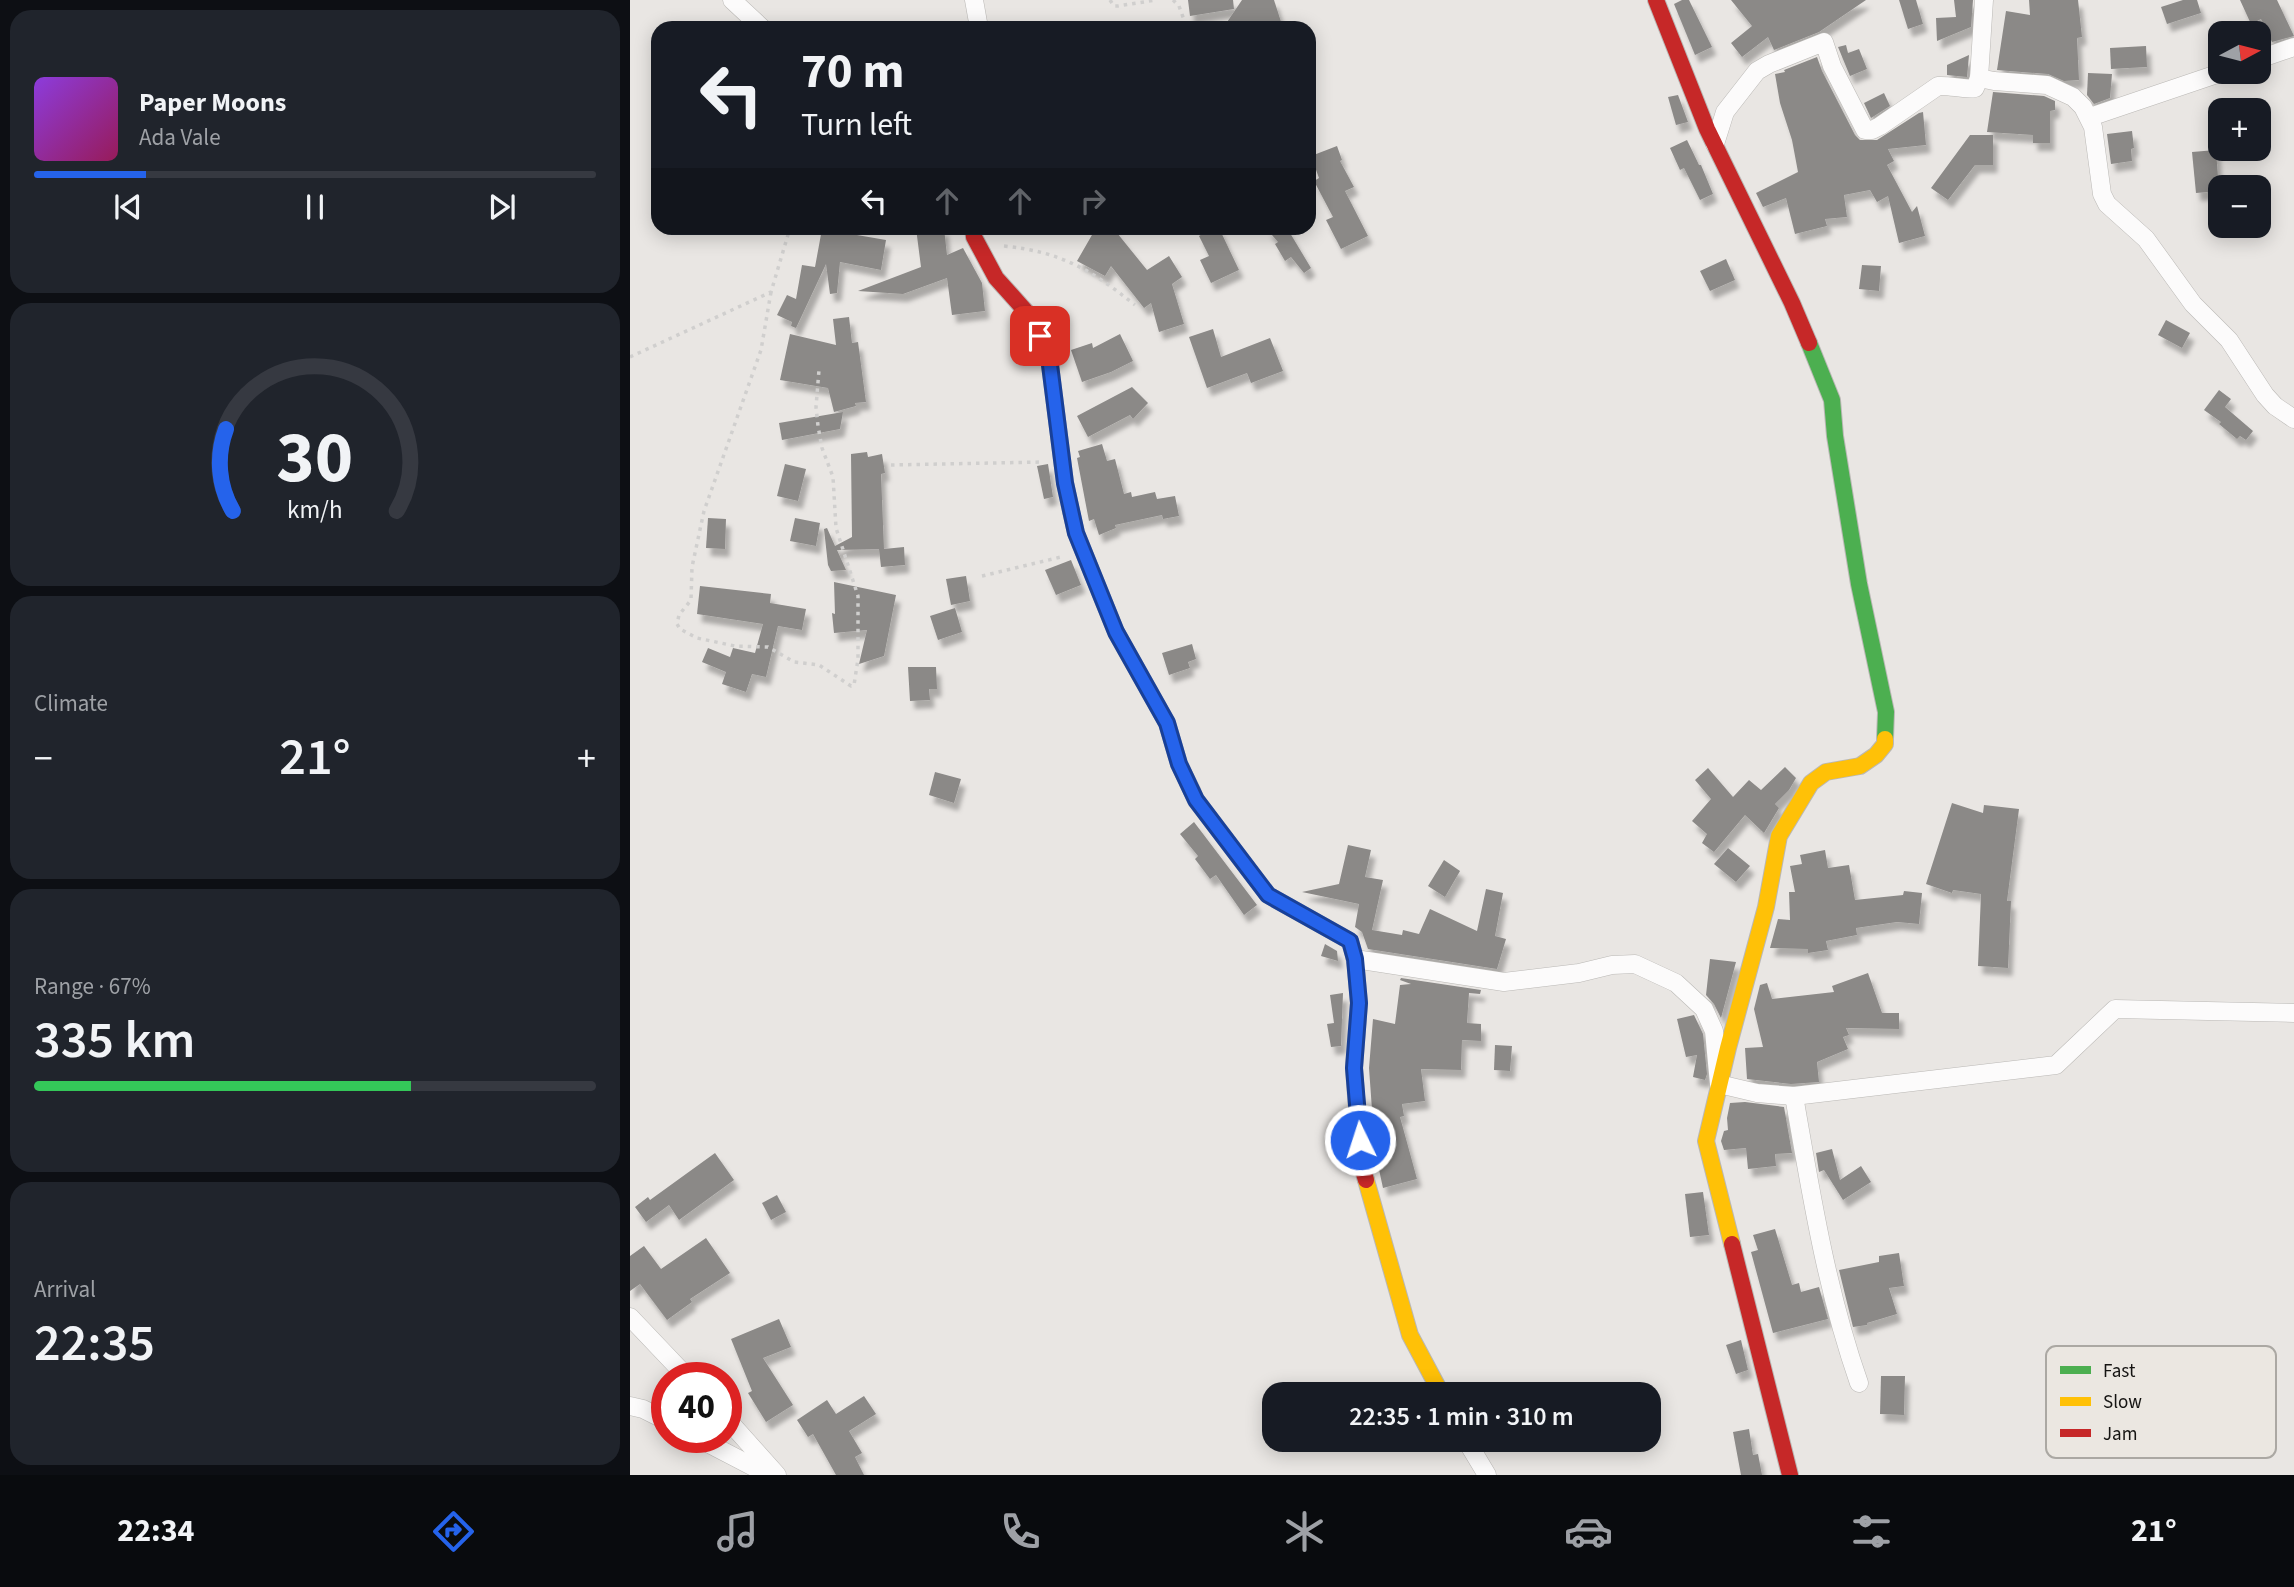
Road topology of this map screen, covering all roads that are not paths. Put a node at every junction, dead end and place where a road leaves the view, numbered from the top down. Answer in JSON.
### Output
{"nodes":[{"id":1,"x":732,"y":0,"type":"edge"},
{"id":2,"x":974,"y":0,"type":"edge"},
{"id":3,"x":1656,"y":0,"type":"edge"},
{"id":4,"x":1984,"y":0,"type":"edge"},
{"id":5,"x":754,"y":21,"type":"edge"},
{"id":6,"x":978,"y":21,"type":"edge"},
{"id":7,"x":2294,"y":47,"type":"edge"},
{"id":8,"x":2272,"y":55,"type":"edge"},
{"id":9,"x":2208,"y":77,"type":"edge"},
{"id":10,"x":1979,"y":78,"type":"junction"},
{"id":11,"x":2090,"y":117,"type":"junction"},
{"id":12,"x":1715,"y":144,"type":"junction"},
{"id":13,"x":975,"y":235,"type":"edge"},
{"id":14,"x":2294,"y":419,"type":"edge"},
{"id":15,"x":1355,"y":959,"type":"junction"},
{"id":16,"x":2294,"y":1013,"type":"edge"},
{"id":17,"x":1719,"y":1084,"type":"junction"},
{"id":18,"x":1794,"y":1096,"type":"junction"},
{"id":19,"x":630,"y":1317,"type":"edge"},
{"id":20,"x":673,"y":1362,"type":"edge"},
{"id":21,"x":1435,"y":1382,"type":"edge"},
{"id":22,"x":1858,"y":1383,"type":"dead end"},
{"id":23,"x":630,"y":1406,"type":"edge"},
{"id":24,"x":651,"y":1413,"type":"edge"},
{"id":25,"x":742,"y":1436,"type":"edge"},
{"id":26,"x":1473,"y":1452,"type":"edge"},
{"id":27,"x":727,"y":1453,"type":"edge"},
{"id":28,"x":769,"y":1475,"type":"edge"},
{"id":29,"x":777,"y":1475,"type":"edge"},
{"id":30,"x":1487,"y":1475,"type":"edge"},
{"id":31,"x":1790,"y":1475,"type":"edge"}],
"edges":[{"from":1,"to":5,"type":"street"},
{"from":2,"to":6,"type":"street"},
{"from":3,"to":12,"type":"street"},
{"from":4,"to":10,"type":"street"},
{"from":7,"to":8,"type":"street"},
{"from":9,"to":11,"type":"street"},
{"from":10,"to":11,"type":"street"},
{"from":10,"to":12,"type":"street"},
{"from":11,"to":14,"type":"street"},
{"from":12,"to":17,"type":"street"},
{"from":13,"to":15,"type":"street"},
{"from":15,"to":17,"type":"street"},
{"from":15,"to":21,"type":"street"},
{"from":16,"to":18,"type":"street"},
{"from":17,"to":18,"type":"street"},
{"from":17,"to":31,"type":"street"},
{"from":18,"to":22,"type":"street"},
{"from":19,"to":20,"type":"street"},
{"from":23,"to":24,"type":"street"},
{"from":25,"to":29,"type":"street"},
{"from":26,"to":30,"type":"street"},
{"from":27,"to":28,"type":"street"}]}
